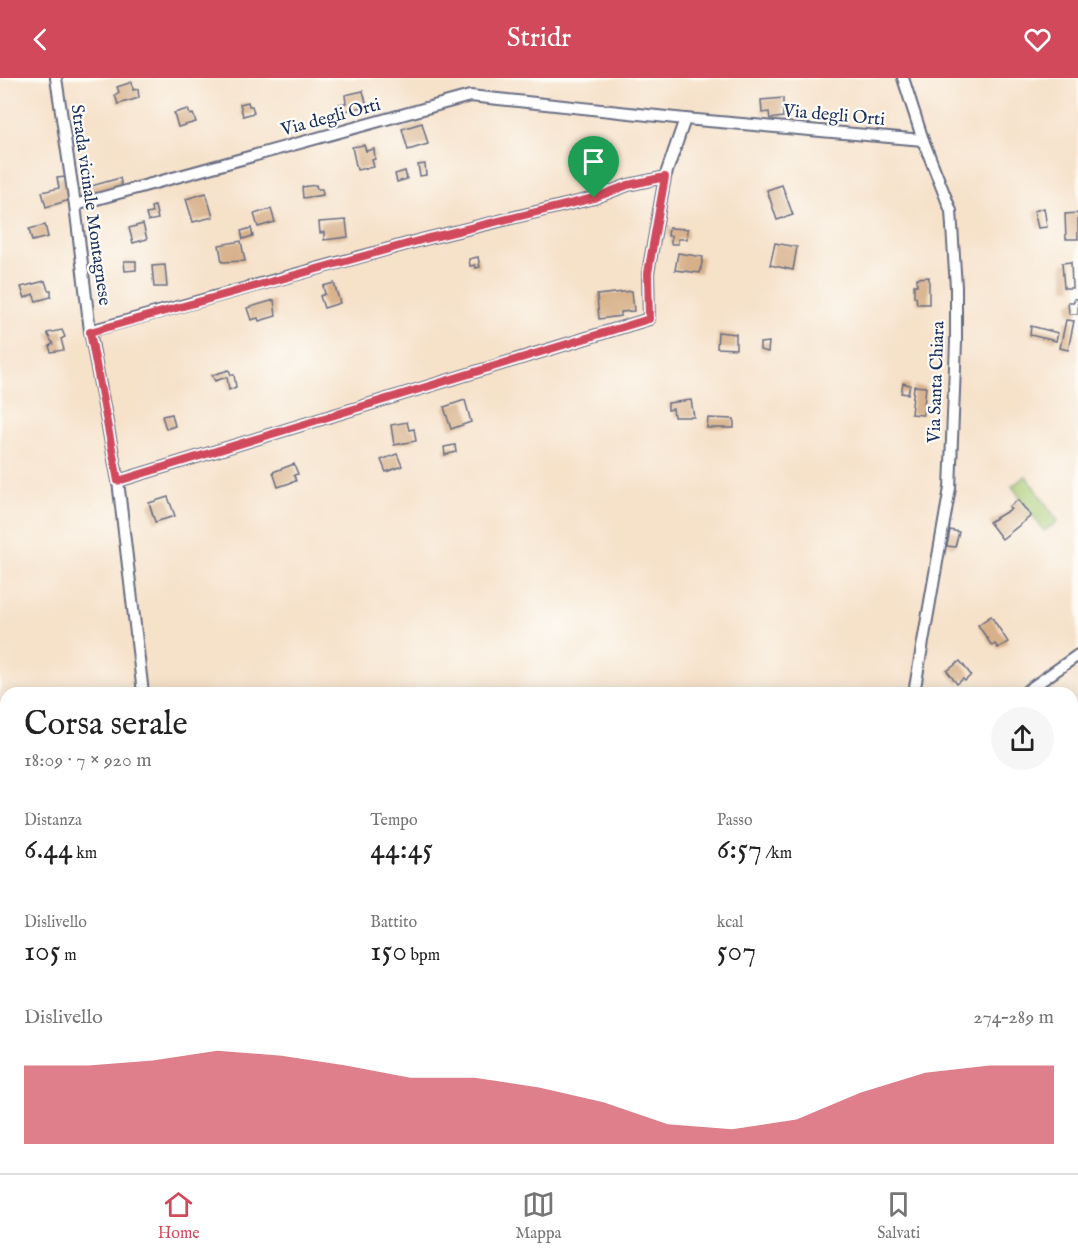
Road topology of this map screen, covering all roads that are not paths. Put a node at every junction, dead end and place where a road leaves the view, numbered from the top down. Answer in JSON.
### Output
{"nodes":[{"id":1,"x":56,"y":78,"type":"edge"},
{"id":2,"x":903,"y":78,"type":"edge"},
{"id":3,"x":686,"y":120,"type":"junction"},
{"id":4,"x":923,"y":140,"type":"junction"},
{"id":5,"x":665,"y":177,"type":"junction"},
{"id":6,"x":75,"y":205,"type":"junction"},
{"id":7,"x":90,"y":332,"type":"junction"},
{"id":8,"x":118,"y":481,"type":"junction"},
{"id":9,"x":1078,"y":655,"type":"edge"},
{"id":10,"x":142,"y":687,"type":"edge"},
{"id":11,"x":915,"y":687,"type":"edge"},
{"id":12,"x":1033,"y":687,"type":"edge"}],
"edges":[{"from":1,"to":6,"type":"street","name":"Strada vicinale Montagnese"},
{"from":2,"to":4,"type":"street","name":"Via Santa Chiara"},
{"from":3,"to":4,"type":"street","name":"Via degli Orti"},
{"from":3,"to":5,"type":"street"},
{"from":3,"to":6,"type":"street","name":"Via degli Orti"},
{"from":4,"to":11,"type":"street","name":"Via Santa Chiara"},
{"from":5,"to":7,"type":"street"},
{"from":5,"to":8,"type":"street"},
{"from":6,"to":7,"type":"street","name":"Strada vicinale Montagnese"},
{"from":7,"to":8,"type":"street","name":"Strada vicinale Montagnese"},
{"from":8,"to":10,"type":"street","name":"Strada vicinale Montagnese"},
{"from":9,"to":12,"type":"street"}]}
